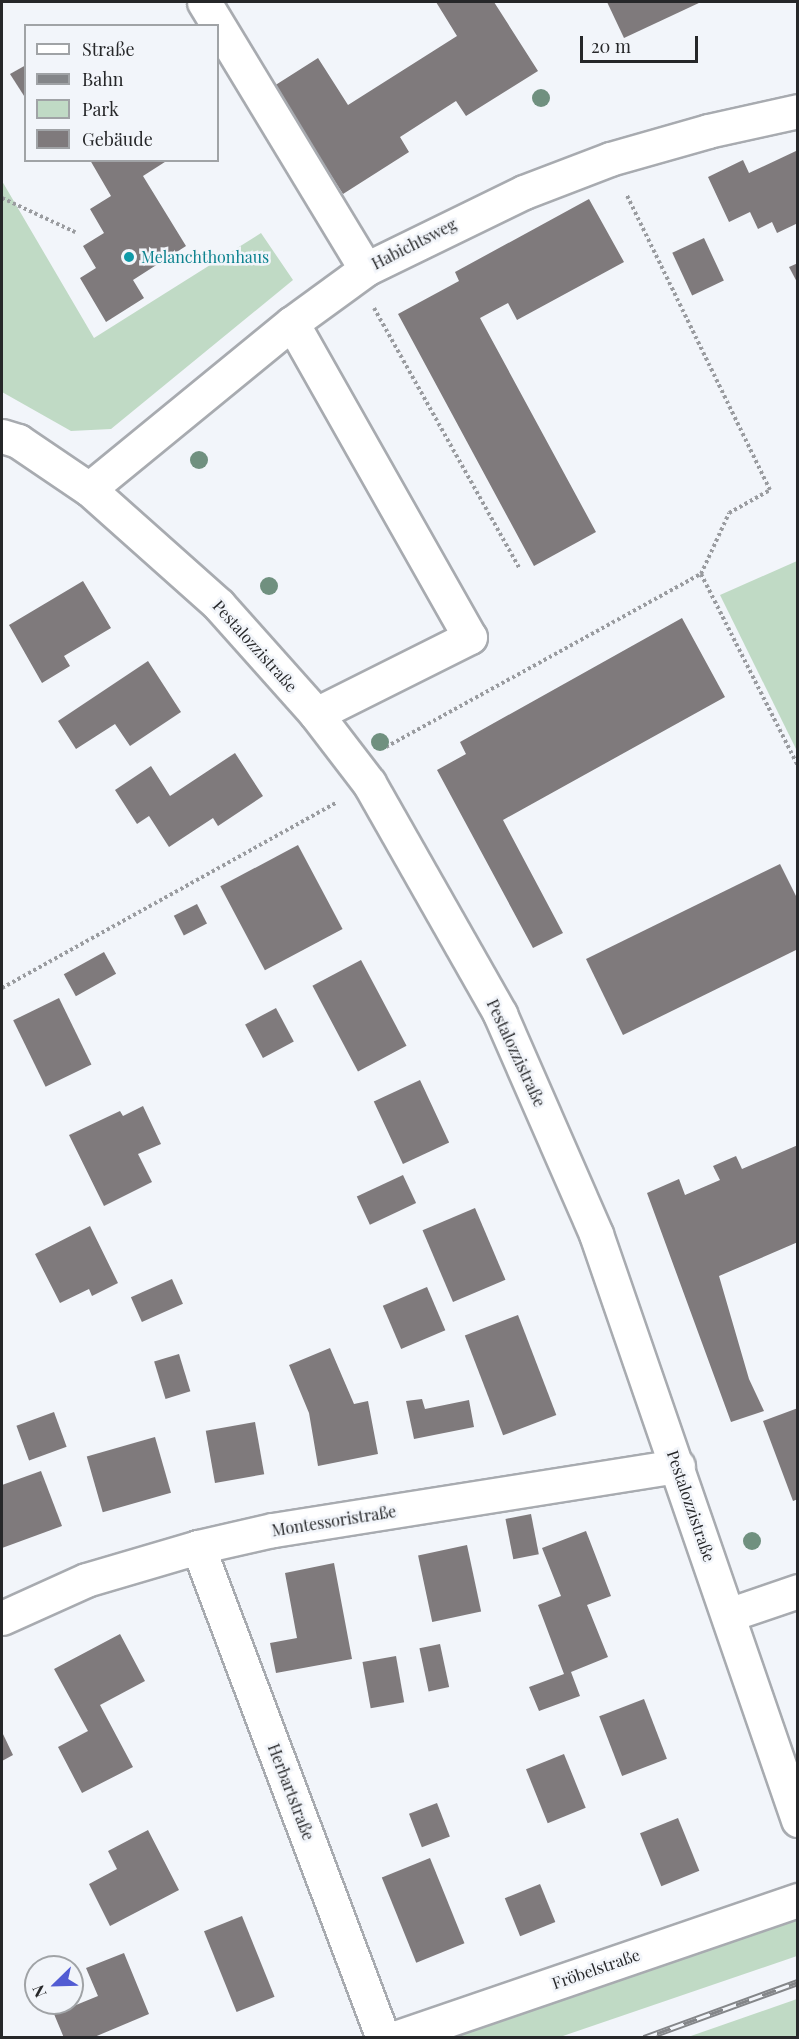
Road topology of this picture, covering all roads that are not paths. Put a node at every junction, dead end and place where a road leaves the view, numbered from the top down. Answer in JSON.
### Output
{"nodes":[{"id":1,"x":204,"y":2,"type":"edge"},
{"id":2,"x":217,"y":24,"type":"edge"},
{"id":3,"x":219,"y":28,"type":"edge"},
{"id":4,"x":798,"y":111,"type":"edge"},
{"id":5,"x":361,"y":272,"type":"junction"},
{"id":6,"x":292,"y":323,"type":"junction"},
{"id":7,"x":2,"y":436,"type":"edge"},
{"id":8,"x":89,"y":489,"type":"junction"},
{"id":9,"x":316,"y":714,"type":"junction"},
{"id":10,"x":678,"y":1466,"type":"junction"},
{"id":11,"x":198,"y":1547,"type":"junction"},
{"id":12,"x":798,"y":1591,"type":"edge"},
{"id":13,"x":728,"y":1615,"type":"junction"},
{"id":14,"x":2,"y":1618,"type":"edge"},
{"id":15,"x":798,"y":1820,"type":"edge"},
{"id":16,"x":798,"y":1900,"type":"edge"},
{"id":17,"x":383,"y":2037,"type":"edge"},
{"id":18,"x":395,"y":2037,"type":"edge"}],
"edges":[{"from":1,"to":2,"type":"street"},
{"from":3,"to":5,"type":"street"},
{"from":4,"to":5,"type":"street","name":"Habichtsweg"},
{"from":5,"to":6,"type":"street","name":"Habichtsweg"},
{"from":6,"to":8,"type":"street","name":"Habichtsweg"},
{"from":6,"to":9,"type":"street"},
{"from":7,"to":8,"type":"street","name":"Pestalozzistraße"},
{"from":8,"to":9,"type":"street","name":"Pestalozzistraße"},
{"from":9,"to":10,"type":"street","name":"Pestalozzistraße"},
{"from":10,"to":11,"type":"street","name":"Montessoristraße"},
{"from":10,"to":13,"type":"street","name":"Pestalozzistraße"},
{"from":11,"to":14,"type":"street","name":"Montessoristraße"},
{"from":11,"to":17,"type":"street","name":"Herbartstraße"},
{"from":12,"to":13,"type":"street"},
{"from":13,"to":15,"type":"street","name":"Pestalozzistraße"},
{"from":16,"to":18,"type":"street","name":"Fröbelstraße"}]}
